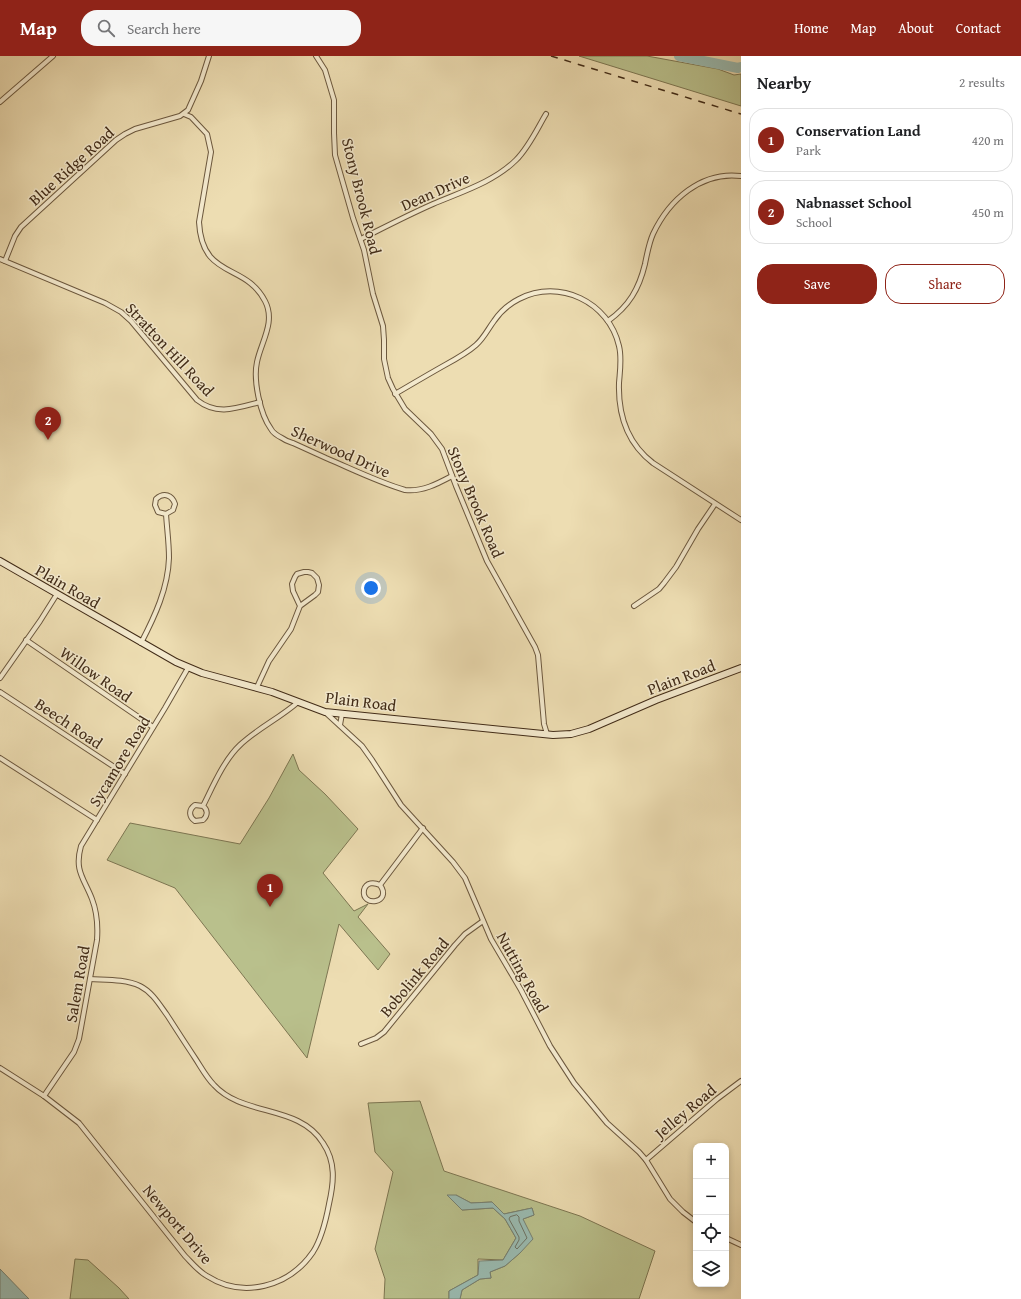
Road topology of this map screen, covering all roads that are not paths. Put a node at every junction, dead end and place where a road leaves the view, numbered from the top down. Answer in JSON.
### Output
{"nodes":[{"id":1,"x":53,"y":56,"type":"edge"},
{"id":2,"x":209,"y":56,"type":"edge"},
{"id":3,"x":316,"y":56,"type":"edge"},
{"id":4,"x":0,"y":102,"type":"edge"},
{"id":5,"x":184,"y":114,"type":"junction"},
{"id":6,"x":546,"y":114,"type":"dead end"},
{"id":7,"x":741,"y":176,"type":"edge"},
{"id":8,"x":361,"y":240,"type":"junction"},
{"id":9,"x":2,"y":260,"type":"edge"},
{"id":10,"x":608,"y":321,"type":"junction"},
{"id":11,"x":395,"y":394,"type":"junction"},
{"id":12,"x":260,"y":402,"type":"junction"},
{"id":13,"x":452,"y":476,"type":"junction"},
{"id":14,"x":715,"y":504,"type":"junction"},
{"id":15,"x":166,"y":514,"type":"junction"},
{"id":16,"x":741,"y":520,"type":"edge"},
{"id":17,"x":0,"y":561,"type":"edge"},
{"id":18,"x":57,"y":594,"type":"junction"},
{"id":19,"x":300,"y":606,"type":"junction"},
{"id":20,"x":634,"y":606,"type":"dead end"},
{"id":21,"x":26,"y":640,"type":"junction"},
{"id":22,"x":141,"y":643,"type":"junction"},
{"id":23,"x":188,"y":668,"type":"junction"},
{"id":24,"x":741,"y":668,"type":"edge"},
{"id":25,"x":0,"y":678,"type":"edge"},
{"id":26,"x":257,"y":687,"type":"junction"},
{"id":27,"x":0,"y":692,"type":"edge"},
{"id":28,"x":298,"y":702,"type":"junction"},
{"id":29,"x":325,"y":712,"type":"junction"},
{"id":30,"x":342,"y":714,"type":"junction"},
{"id":31,"x":340,"y":725,"type":"junction"},
{"id":32,"x":153,"y":727,"type":"junction"},
{"id":33,"x":547,"y":734,"type":"junction"},
{"id":34,"x":0,"y":758,"type":"edge"},
{"id":35,"x":125,"y":774,"type":"junction"},
{"id":36,"x":203,"y":806,"type":"junction"},
{"id":37,"x":97,"y":820,"type":"junction"},
{"id":38,"x":423,"y":828,"type":"junction"},
{"id":39,"x":78,"y":869,"type":"joint"},
{"id":40,"x":380,"y":885,"type":"junction"},
{"id":41,"x":482,"y":921,"type":"junction"},
{"id":42,"x":90,"y":979,"type":"junction"},
{"id":43,"x":361,"y":1044,"type":"dead end"},
{"id":44,"x":0,"y":1068,"type":"edge"},
{"id":45,"x":741,"y":1082,"type":"edge"},
{"id":46,"x":44,"y":1096,"type":"junction"},
{"id":47,"x":646,"y":1160,"type":"junction"},
{"id":48,"x":693,"y":1220,"type":"edge"},
{"id":49,"x":729,"y":1239,"type":"edge"},
{"id":50,"x":741,"y":1245,"type":"edge"}],
"edges":[{"from":1,"to":4,"type":"street"},
{"from":2,"to":5,"type":"street"},
{"from":3,"to":8,"type":"street","name":"Stony Brook Road"},
{"from":5,"to":9,"type":"street","name":"Blue Ridge Road"},
{"from":5,"to":12,"type":"street","name":"Sherwood Drive"},
{"from":6,"to":8,"type":"street","name":"Dean Drive"},
{"from":7,"to":10,"type":"street"},
{"from":8,"to":11,"type":"street","name":"Stony Brook Road"},
{"from":9,"to":12,"type":"street","name":"Stratton Hill Road"},
{"from":10,"to":11,"type":"street"},
{"from":10,"to":14,"type":"street"},
{"from":11,"to":13,"type":"street","name":"Stony Brook Road"},
{"from":12,"to":13,"type":"street","name":"Sherwood Drive"},
{"from":13,"to":33,"type":"street","name":"Stony Brook Road"},
{"from":14,"to":16,"type":"street"},
{"from":14,"to":20,"type":"street"},
{"from":15,"to":15,"type":"street"},
{"from":15,"to":22,"type":"street"},
{"from":17,"to":18,"type":"main road","name":"Plain Road"},
{"from":18,"to":21,"type":"street"},
{"from":18,"to":22,"type":"main road","name":"Plain Road"},
{"from":19,"to":19,"type":"street"},
{"from":19,"to":26,"type":"street"},
{"from":21,"to":25,"type":"street"},
{"from":21,"to":32,"type":"street","name":"Willow Road"},
{"from":22,"to":23,"type":"main road","name":"Plain Road"},
{"from":23,"to":26,"type":"main road","name":"Plain Road"},
{"from":23,"to":32,"type":"street","name":"Sycamore Road"},
{"from":24,"to":33,"type":"main road","name":"Plain Road"},
{"from":26,"to":28,"type":"main road","name":"Plain Road"},
{"from":27,"to":35,"type":"street","name":"Beech Road"},
{"from":28,"to":29,"type":"main road","name":"Plain Road"},
{"from":28,"to":36,"type":"street"},
{"from":29,"to":30,"type":"main road","name":"Plain Road"},
{"from":29,"to":31,"type":"street","name":"Nutting Road"},
{"from":30,"to":31,"type":"street"},
{"from":30,"to":33,"type":"main road","name":"Plain Road"},
{"from":31,"to":38,"type":"street","name":"Nutting Road"},
{"from":32,"to":35,"type":"street","name":"Sycamore Road"},
{"from":34,"to":37,"type":"street"},
{"from":35,"to":37,"type":"street","name":"Sycamore Road"},
{"from":36,"to":36,"type":"street"},
{"from":37,"to":39,"type":"street","name":"Sycamore Road"},
{"from":38,"to":40,"type":"street"},
{"from":38,"to":41,"type":"street","name":"Nutting Road"},
{"from":39,"to":42,"type":"street","name":"Salem Road"},
{"from":40,"to":40,"type":"street"},
{"from":41,"to":43,"type":"street","name":"Bobolink Road"},
{"from":41,"to":47,"type":"street","name":"Nutting Road"},
{"from":42,"to":46,"type":"street","name":"Salem Road"},
{"from":42,"to":46,"type":"street","name":"Newport Drive"},
{"from":44,"to":46,"type":"street","name":"Newport Drive"},
{"from":45,"to":47,"type":"street","name":"Jelley Road"},
{"from":47,"to":48,"type":"street","name":"Nutting Road"},
{"from":49,"to":50,"type":"street"}]}
